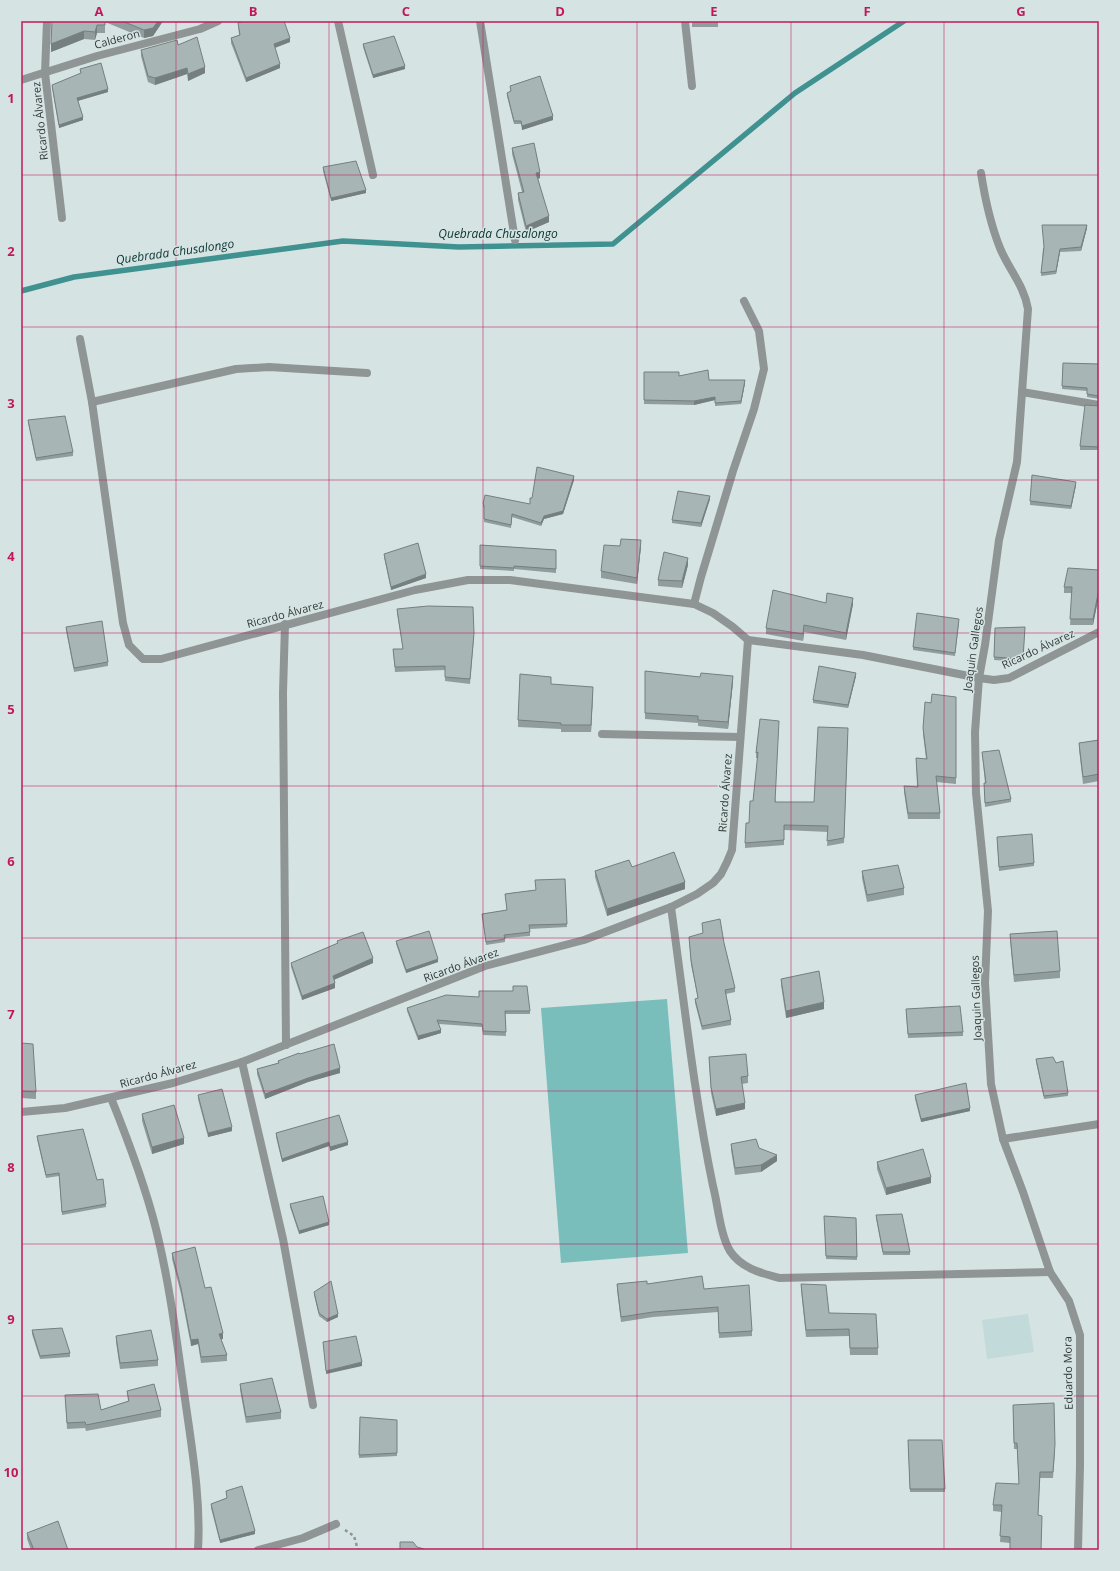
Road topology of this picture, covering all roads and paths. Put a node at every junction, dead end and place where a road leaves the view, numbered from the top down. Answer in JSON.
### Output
{"nodes":[{"id":1,"x":47,"y":21,"type":"edge"},
{"id":2,"x":218,"y":21,"type":"edge"},
{"id":3,"x":338,"y":21,"type":"edge"},
{"id":4,"x":480,"y":21,"type":"edge"},
{"id":5,"x":685,"y":21,"type":"edge"},
{"id":6,"x":199,"y":25,"type":"edge"},
{"id":7,"x":45,"y":72,"type":"junction"},
{"id":8,"x":21,"y":80,"type":"edge"},
{"id":9,"x":692,"y":86,"type":"dead end"},
{"id":10,"x":981,"y":173,"type":"dead end"},
{"id":11,"x":373,"y":175,"type":"dead end"},
{"id":12,"x":62,"y":218,"type":"dead end"},
{"id":13,"x":515,"y":240,"type":"dead end"},
{"id":14,"x":744,"y":301,"type":"dead end"},
{"id":15,"x":80,"y":339,"type":"dead end"},
{"id":16,"x":367,"y":373,"type":"dead end"},
{"id":17,"x":1022,"y":392,"type":"junction"},
{"id":18,"x":92,"y":402,"type":"junction"},
{"id":19,"x":1099,"y":405,"type":"edge"},
{"id":20,"x":694,"y":604,"type":"junction"},
{"id":21,"x":285,"y":624,"type":"junction"},
{"id":22,"x":1099,"y":632,"type":"edge"},
{"id":23,"x":748,"y":640,"type":"junction"},
{"id":24,"x":979,"y":678,"type":"junction"},
{"id":25,"x":602,"y":734,"type":"dead end"},
{"id":26,"x":740,"y":738,"type":"junction"},
{"id":27,"x":671,"y":907,"type":"junction"},
{"id":28,"x":286,"y":1046,"type":"junction"},
{"id":29,"x":242,"y":1062,"type":"junction"},
{"id":30,"x":111,"y":1098,"type":"junction"},
{"id":31,"x":21,"y":1112,"type":"edge"},
{"id":32,"x":1099,"y":1124,"type":"edge"},
{"id":33,"x":1003,"y":1139,"type":"junction"},
{"id":34,"x":1050,"y":1272,"type":"junction"},
{"id":35,"x":313,"y":1405,"type":"dead end"},
{"id":36,"x":336,"y":1524,"type":"joint"},
{"id":37,"x":198,"y":1550,"type":"edge"},
{"id":38,"x":258,"y":1550,"type":"edge"},
{"id":39,"x":358,"y":1550,"type":"edge"},
{"id":40,"x":1078,"y":1550,"type":"edge"}],
"edges":[{"from":1,"to":7,"type":"street","name":"Ricardo Álvarez"},
{"from":2,"to":6,"type":"street","name":"Calderon"},
{"from":3,"to":11,"type":"street"},
{"from":4,"to":13,"type":"street"},
{"from":5,"to":9,"type":"street"},
{"from":6,"to":7,"type":"street","name":"Calderon"},
{"from":7,"to":8,"type":"street","name":"Calderon"},
{"from":7,"to":12,"type":"street","name":"Ricardo Álvarez"},
{"from":10,"to":17,"type":"street","name":"Joaquin Gallegos"},
{"from":14,"to":20,"type":"street"},
{"from":15,"to":18,"type":"street","name":"Ricardo Álvarez"},
{"from":16,"to":18,"type":"street"},
{"from":17,"to":19,"type":"street"},
{"from":17,"to":24,"type":"street","name":"Joaquin Gallegos"},
{"from":18,"to":21,"type":"street","name":"Ricardo Álvarez"},
{"from":20,"to":21,"type":"street","name":"Ricardo Álvarez"},
{"from":20,"to":23,"type":"street","name":"Ricardo Álvarez"},
{"from":21,"to":28,"type":"street"},
{"from":22,"to":24,"type":"street","name":"Ricardo Álvarez"},
{"from":23,"to":24,"type":"street","name":"Ricardo Álvarez"},
{"from":23,"to":26,"type":"street","name":"Ricardo Álvarez"},
{"from":24,"to":33,"type":"street","name":"Joaquin Gallegos"},
{"from":25,"to":26,"type":"street"},
{"from":26,"to":27,"type":"street","name":"Ricardo Álvarez"},
{"from":27,"to":28,"type":"street","name":"Ricardo Álvarez"},
{"from":27,"to":34,"type":"street"},
{"from":28,"to":29,"type":"street","name":"Ricardo Álvarez"},
{"from":29,"to":30,"type":"street","name":"Ricardo Álvarez"},
{"from":29,"to":35,"type":"street"},
{"from":30,"to":31,"type":"street","name":"Ricardo Álvarez"},
{"from":30,"to":37,"type":"street"},
{"from":32,"to":33,"type":"street"},
{"from":33,"to":34,"type":"street","name":"Eduardo Mora"},
{"from":34,"to":40,"type":"street","name":"Eduardo Mora"},
{"from":36,"to":38,"type":"street"},
{"from":36,"to":39,"type":"path"}]}
